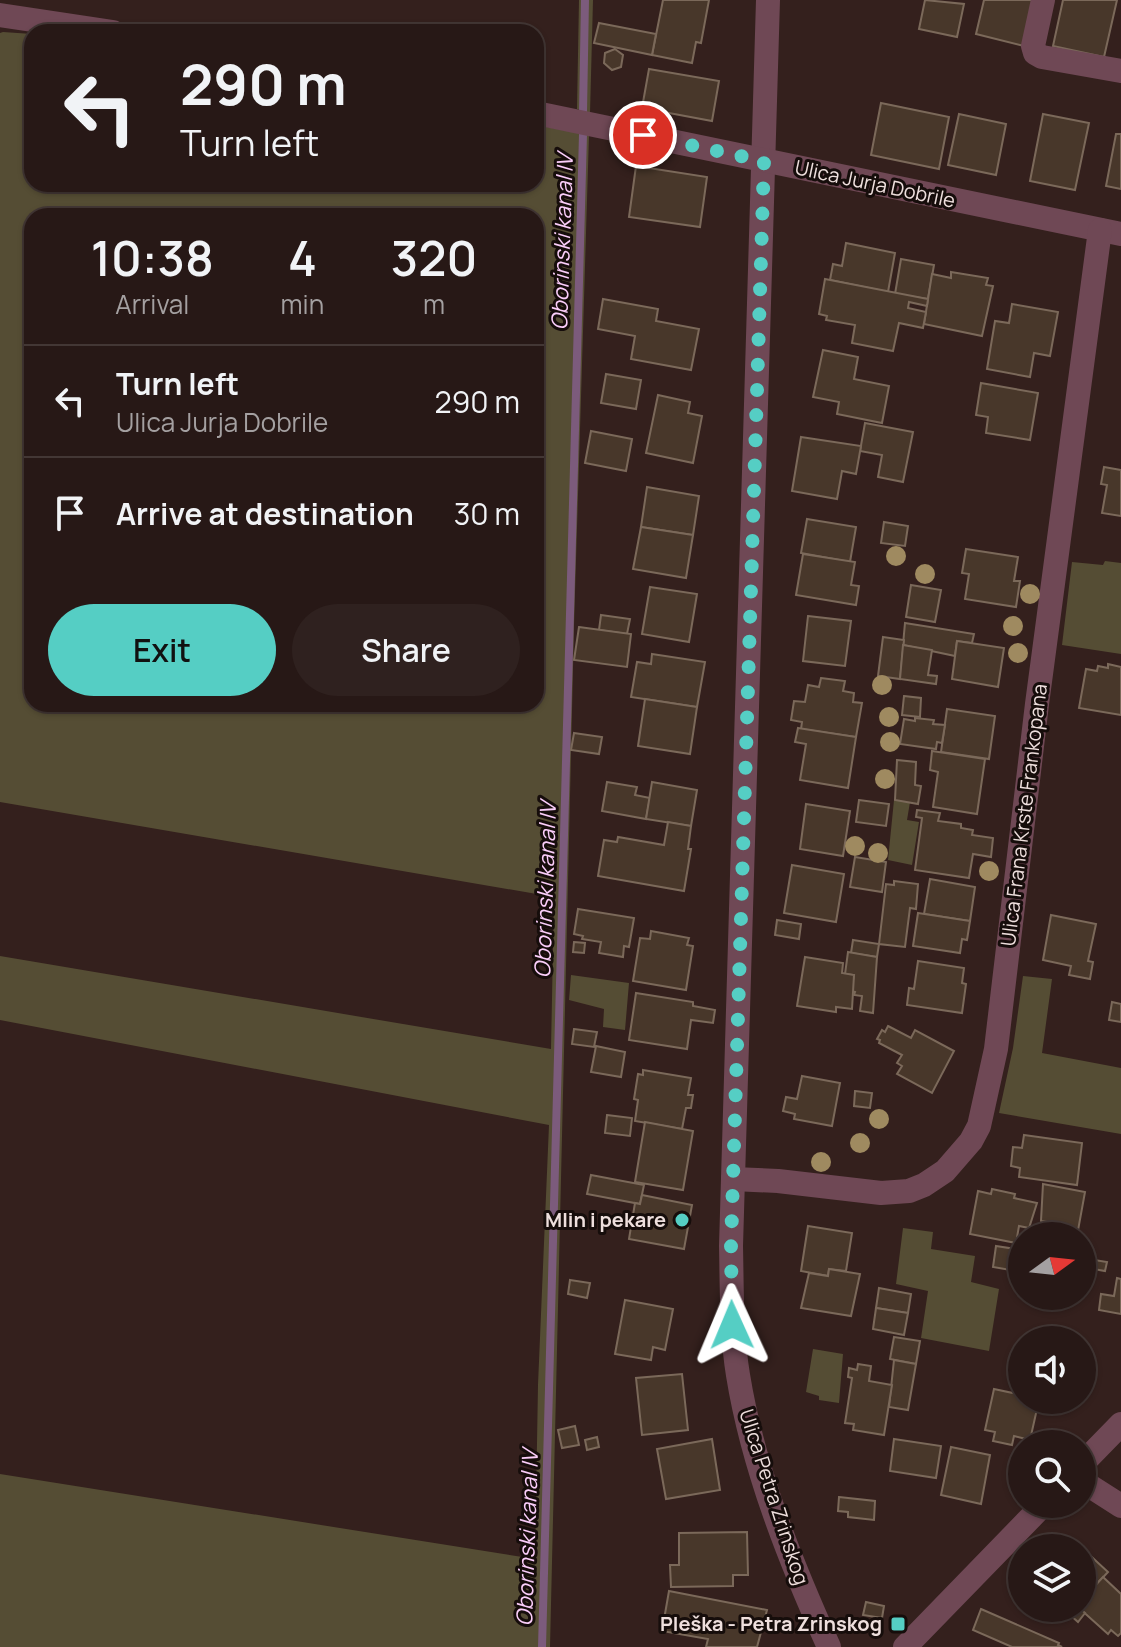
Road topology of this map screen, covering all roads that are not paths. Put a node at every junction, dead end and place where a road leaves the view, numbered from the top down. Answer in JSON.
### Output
{"nodes":[{"id":1,"x":768,"y":0,"type":"edge"},
{"id":2,"x":1043,"y":0,"type":"edge"},
{"id":3,"x":0,"y":15,"type":"edge"},
{"id":4,"x":60,"y":24,"type":"edge"},
{"id":5,"x":1121,"y":71,"type":"edge"},
{"id":6,"x":544,"y":115,"type":"edge"},
{"id":7,"x":764,"y":161,"type":"junction"},
{"id":8,"x":1111,"y":232,"type":"edge"},
{"id":9,"x":733,"y":1179,"type":"junction"},
{"id":10,"x":1121,"y":1424,"type":"edge"},
{"id":11,"x":1096,"y":1450,"type":"edge"},
{"id":12,"x":1096,"y":1490,"type":"edge"},
{"id":13,"x":1121,"y":1506,"type":"edge"},
{"id":14,"x":1030,"y":1518,"type":"edge"},
{"id":15,"x":829,"y":1647,"type":"edge"},
{"id":16,"x":905,"y":1647,"type":"edge"}],
"edges":[{"from":1,"to":7,"type":"street","name":"Ulica Petra Zrinskog"},
{"from":2,"to":5,"type":"street"},
{"from":3,"to":4,"type":"street"},
{"from":6,"to":7,"type":"street","name":"Ulica Jurja Dobrile"},
{"from":7,"to":8,"type":"street","name":"Ulica Jurja Dobrile"},
{"from":7,"to":9,"type":"street","name":"Ulica Petra Zrinskog"},
{"from":8,"to":9,"type":"street","name":"Ulica Frana Krste Frankopana"},
{"from":9,"to":15,"type":"street","name":"Ulica Petra Zrinskog"},
{"from":10,"to":11,"type":"street"},
{"from":12,"to":13,"type":"street"},
{"from":14,"to":16,"type":"street"}]}
